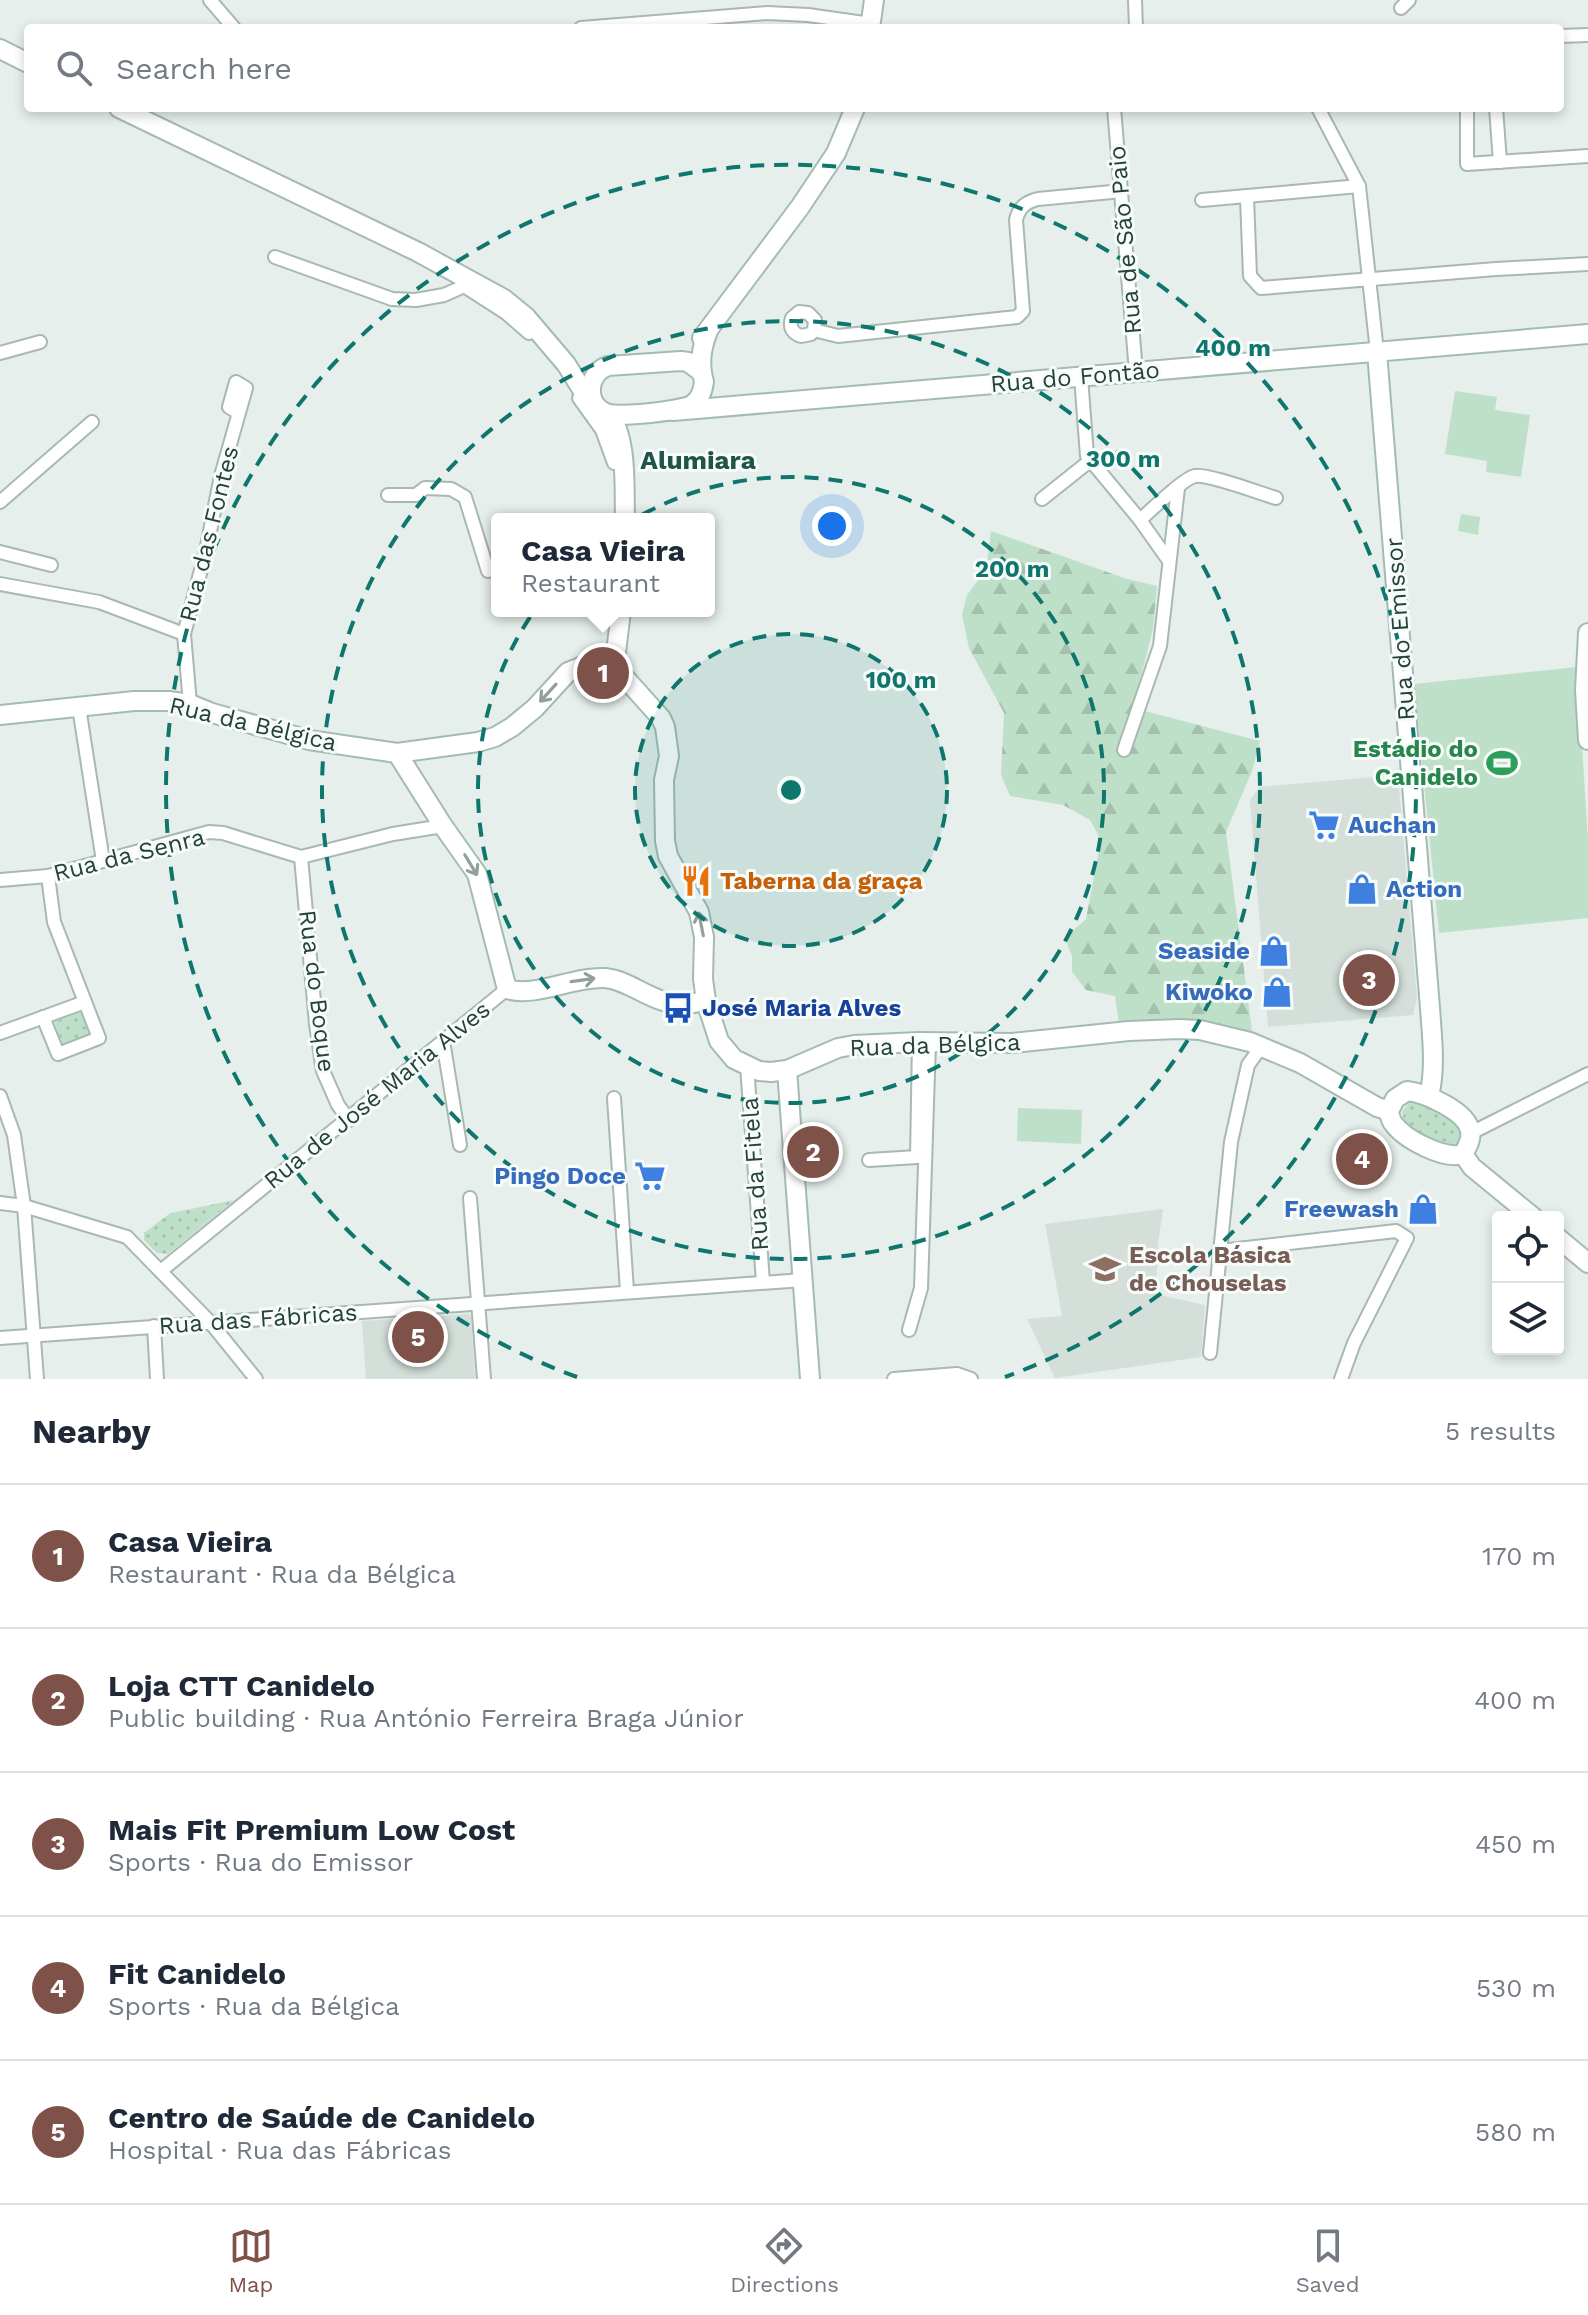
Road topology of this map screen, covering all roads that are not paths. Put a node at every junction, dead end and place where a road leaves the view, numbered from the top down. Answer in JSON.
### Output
{"nodes":[{"id":1,"x":204,"y":0,"type":"edge"},
{"id":2,"x":210,"y":0,"type":"edge"},
{"id":3,"x":874,"y":0,"type":"edge"},
{"id":4,"x":1135,"y":0,"type":"edge"},
{"id":5,"x":218,"y":12,"type":"junction"},
{"id":6,"x":230,"y":24,"type":"edge"},
{"id":7,"x":633,"y":24,"type":"edge"},
{"id":8,"x":860,"y":24,"type":"edge"},
{"id":9,"x":871,"y":24,"type":"edge"},
{"id":10,"x":1136,"y":24,"type":"edge"},
{"id":11,"x":1588,"y":35,"type":"edge"},
{"id":12,"x":1564,"y":36,"type":"edge"},
{"id":13,"x":0,"y":49,"type":"edge"},
{"id":14,"x":24,"y":61,"type":"edge"},
{"id":15,"x":127,"y":112,"type":"edge"},
{"id":16,"x":853,"y":112,"type":"edge"},
{"id":17,"x":1114,"y":112,"type":"edge"},
{"id":18,"x":1320,"y":112,"type":"edge"},
{"id":19,"x":1467,"y":112,"type":"edge"},
{"id":20,"x":1496,"y":112,"type":"edge"},
{"id":21,"x":1588,"y":156,"type":"edge"},
{"id":22,"x":1500,"y":162,"type":"junction"},
{"id":23,"x":1359,"y":186,"type":"junction"},
{"id":24,"x":1122,"y":191,"type":"junction"},
{"id":25,"x":1247,"y":197,"type":"junction"},
{"id":26,"x":1202,"y":200,"type":"dead end"},
{"id":27,"x":275,"y":257,"type":"dead end"},
{"id":28,"x":1588,"y":264,"type":"edge"},
{"id":29,"x":1370,"y":280,"type":"junction"},
{"id":30,"x":469,"y":284,"type":"junction"},
{"id":31,"x":814,"y":330,"type":"dead end"},
{"id":32,"x":708,"y":331,"type":"junction"},
{"id":33,"x":1588,"y":334,"type":"edge"},
{"id":34,"x":40,"y":342,"type":"dead end"},
{"id":35,"x":1377,"y":352,"type":"junction"},
{"id":36,"x":0,"y":353,"type":"edge"},
{"id":37,"x":681,"y":361,"type":"junction"},
{"id":38,"x":566,"y":364,"type":"junction"},
{"id":39,"x":608,"y":366,"type":"junction"},
{"id":40,"x":1136,"y":372,"type":"junction"},
{"id":41,"x":702,"y":376,"type":"junction"},
{"id":42,"x":1081,"y":377,"type":"junction"},
{"id":43,"x":754,"y":403,"type":"junction"},
{"id":44,"x":603,"y":411,"type":"junction"},
{"id":45,"x":673,"y":411,"type":"junction"},
{"id":46,"x":239,"y":413,"type":"dead end"},
{"id":47,"x":642,"y":413,"type":"junction"},
{"id":48,"x":92,"y":422,"type":"dead end"},
{"id":49,"x":621,"y":441,"type":"junction"},
{"id":50,"x":1091,"y":460,"type":"junction"},
{"id":51,"x":614,"y":463,"type":"dead end"},
{"id":52,"x":1178,"y":488,"type":"junction"},
{"id":53,"x":388,"y":495,"type":"dead end"},
{"id":54,"x":1276,"y":498,"type":"dead end"},
{"id":55,"x":1042,"y":499,"type":"dead end"},
{"id":56,"x":0,"y":502,"type":"edge"},
{"id":57,"x":625,"y":513,"type":"edge"},
{"id":58,"x":1140,"y":520,"type":"junction"},
{"id":59,"x":0,"y":552,"type":"edge"},
{"id":60,"x":1169,"y":561,"type":"junction"},
{"id":61,"x":51,"y":565,"type":"dead end"},
{"id":62,"x":491,"y":570,"type":"edge"},
{"id":63,"x":0,"y":584,"type":"edge"},
{"id":64,"x":620,"y":617,"type":"edge"},
{"id":65,"x":1588,"y":633,"type":"edge"},
{"id":66,"x":184,"y":634,"type":"junction"},
{"id":67,"x":614,"y":669,"type":"junction"},
{"id":68,"x":190,"y":704,"type":"junction"},
{"id":69,"x":79,"y":707,"type":"junction"},
{"id":70,"x":0,"y":715,"type":"edge"},
{"id":71,"x":1588,"y":740,"type":"edge"},
{"id":72,"x":1124,"y":750,"type":"dead end"},
{"id":73,"x":397,"y":753,"type":"junction"},
{"id":74,"x":443,"y":826,"type":"junction"},
{"id":75,"x":301,"y":857,"type":"junction"},
{"id":76,"x":103,"y":861,"type":"junction"},
{"id":77,"x":48,"y":876,"type":"junction"},
{"id":78,"x":0,"y":880,"type":"edge"},
{"id":79,"x":507,"y":989,"type":"junction"},
{"id":80,"x":706,"y":1001,"type":"junction"},
{"id":81,"x":85,"y":1002,"type":"junction"},
{"id":82,"x":43,"y":1017,"type":"junction"},
{"id":83,"x":0,"y":1033,"type":"edge"},
{"id":84,"x":443,"y":1041,"type":"junction"},
{"id":85,"x":924,"y":1042,"type":"junction"},
{"id":86,"x":1261,"y":1047,"type":"junction"},
{"id":87,"x":747,"y":1066,"type":"junction"},
{"id":88,"x":787,"y":1070,"type":"junction"},
{"id":89,"x":1588,"y":1074,"type":"edge"},
{"id":90,"x":0,"y":1096,"type":"edge"},
{"id":91,"x":1429,"y":1096,"type":"junction"},
{"id":92,"x":614,"y":1098,"type":"dead end"},
{"id":93,"x":1389,"y":1111,"type":"junction"},
{"id":94,"x":349,"y":1120,"type":"junction"},
{"id":95,"x":1471,"y":1133,"type":"junction"},
{"id":96,"x":460,"y":1145,"type":"dead end"},
{"id":97,"x":1463,"y":1154,"type":"junction"},
{"id":98,"x":869,"y":1160,"type":"dead end"},
{"id":99,"x":470,"y":1198,"type":"dead end"},
{"id":100,"x":0,"y":1203,"type":"edge"},
{"id":101,"x":24,"y":1206,"type":"junction"},
{"id":102,"x":1526,"y":1211,"type":"edge"},
{"id":103,"x":1564,"y":1243,"type":"edge"},
{"id":104,"x":1220,"y":1251,"type":"junction"},
{"id":105,"x":1588,"y":1263,"type":"edge"},
{"id":106,"x":162,"y":1270,"type":"junction"},
{"id":107,"x":803,"y":1280,"type":"junction"},
{"id":108,"x":763,"y":1282,"type":"junction"},
{"id":109,"x":627,"y":1291,"type":"junction"},
{"id":110,"x":479,"y":1303,"type":"junction"},
{"id":111,"x":210,"y":1322,"type":"junction"},
{"id":112,"x":154,"y":1326,"type":"junction"},
{"id":113,"x":909,"y":1330,"type":"dead end"},
{"id":114,"x":33,"y":1336,"type":"junction"},
{"id":115,"x":0,"y":1338,"type":"edge"},
{"id":116,"x":1210,"y":1353,"type":"dead end"},
{"id":117,"x":970,"y":1378,"type":"edge"},
{"id":118,"x":37,"y":1379,"type":"edge"},
{"id":119,"x":157,"y":1379,"type":"edge"},
{"id":120,"x":256,"y":1379,"type":"edge"},
{"id":121,"x":484,"y":1379,"type":"edge"},
{"id":122,"x":810,"y":1379,"type":"edge"},
{"id":123,"x":894,"y":1379,"type":"edge"},
{"id":124,"x":1341,"y":1379,"type":"edge"}],
"edges":[{"from":1,"to":5,"type":"street"},
{"from":2,"to":5,"type":"street"},
{"from":3,"to":9,"type":"main road"},
{"from":4,"to":10,"type":"street"},
{"from":5,"to":6,"type":"street"},
{"from":7,"to":8,"type":"street"},
{"from":11,"to":12,"type":"street"},
{"from":13,"to":14,"type":"main road"},
{"from":15,"to":30,"type":"main road"},
{"from":16,"to":32,"type":"main road"},
{"from":17,"to":24,"type":"street","name":"Rua de São Paio"},
{"from":18,"to":23,"type":"street"},
{"from":19,"to":22,"type":"street"},
{"from":20,"to":22,"type":"street"},
{"from":21,"to":22,"type":"street"},
{"from":23,"to":25,"type":"street"},
{"from":23,"to":29,"type":"street"},
{"from":24,"to":31,"type":"street"},
{"from":24,"to":40,"type":"street","name":"Rua de São Paio"},
{"from":25,"to":26,"type":"street"},
{"from":25,"to":29,"type":"street"},
{"from":27,"to":30,"type":"street"},
{"from":28,"to":29,"type":"street"},
{"from":29,"to":35,"type":"street"},
{"from":30,"to":38,"type":"main road"},
{"from":30,"to":51,"type":"street"},
{"from":32,"to":37,"type":"main road"},
{"from":32,"to":41,"type":"main road"},
{"from":33,"to":35,"type":"main road","name":"Rua do Fontão"},
{"from":34,"to":36,"type":"street"},
{"from":35,"to":40,"type":"main road","name":"Rua do Fontão"},
{"from":35,"to":91,"type":"main road","name":"Rua do Emissor"},
{"from":37,"to":39,"type":"main road"},
{"from":37,"to":41,"type":"main road","name":"Rua do Fontão"},
{"from":38,"to":39,"type":"main road"},
{"from":38,"to":44,"type":"main road"},
{"from":39,"to":44,"type":"main road"},
{"from":40,"to":42,"type":"main road","name":"Rua do Fontão"},
{"from":41,"to":43,"type":"main road","name":"Rua do Fontão"},
{"from":41,"to":45,"type":"main road"},
{"from":42,"to":43,"type":"main road","name":"Rua do Fontão"},
{"from":42,"to":50,"type":"street"},
{"from":43,"to":45,"type":"main road","name":"Rua do Fontão"},
{"from":44,"to":47,"type":"main road","name":"Rua do Fontão"},
{"from":44,"to":49,"type":"main road"},
{"from":45,"to":47,"type":"main road","name":"Rua do Fontão"},
{"from":46,"to":66,"type":"street","name":"Rua das Fontes"},
{"from":47,"to":49,"type":"main road"},
{"from":48,"to":56,"type":"street"},
{"from":49,"to":57,"type":"main road"},
{"from":50,"to":55,"type":"street"},
{"from":50,"to":58,"type":"street"},
{"from":52,"to":54,"type":"street"},
{"from":52,"to":58,"type":"street"},
{"from":52,"to":60,"type":"street"},
{"from":53,"to":62,"type":"street"},
{"from":58,"to":60,"type":"street"},
{"from":59,"to":61,"type":"street"},
{"from":60,"to":72,"type":"street"},
{"from":63,"to":66,"type":"street"},
{"from":64,"to":67,"type":"main road"},
{"from":65,"to":71,"type":"main road"},
{"from":66,"to":68,"type":"street","name":"Rua das Fontes"},
{"from":67,"to":73,"type":"main road","name":"Rua da Bélgica","one_way":true},
{"from":80,"to":67,"type":"main road","one_way":true},
{"from":68,"to":69,"type":"main road","name":"Rua da Bélgica"},
{"from":68,"to":73,"type":"main road","name":"Rua da Bélgica"},
{"from":69,"to":70,"type":"main road","name":"Rua da Bélgica"},
{"from":69,"to":76,"type":"street"},
{"from":73,"to":74,"type":"main road"},
{"from":74,"to":75,"type":"street"},
{"from":74,"to":79,"type":"main road","one_way":true},
{"from":75,"to":76,"type":"street","name":"Rua da Senra"},
{"from":75,"to":94,"type":"street","name":"Rua do Boque"},
{"from":76,"to":77,"type":"street","name":"Rua da Senra"},
{"from":77,"to":78,"type":"street","name":"Rua da Senra"},
{"from":77,"to":81,"type":"street"},
{"from":79,"to":80,"type":"main road","name":"Rua de José Maria Alves","one_way":true},
{"from":79,"to":84,"type":"street","name":"Rua de José Maria Alves"},
{"from":80,"to":87,"type":"main road"},
{"from":81,"to":82,"type":"street"},
{"from":81,"to":82,"type":"street"},
{"from":82,"to":83,"type":"street"},
{"from":84,"to":94,"type":"street","name":"Rua de José Maria Alves"},
{"from":84,"to":96,"type":"street"},
{"from":85,"to":86,"type":"main road","name":"Rua da Bélgica"},
{"from":85,"to":88,"type":"main road","name":"Rua da Bélgica"},
{"from":85,"to":98,"type":"street"},
{"from":85,"to":113,"type":"street"},
{"from":86,"to":93,"type":"main road","name":"Rua da Bélgica"},
{"from":86,"to":104,"type":"street"},
{"from":87,"to":88,"type":"main road","name":"Rua da Bélgica"},
{"from":87,"to":108,"type":"street","name":"Rua da Fitela"},
{"from":88,"to":107,"type":"main road"},
{"from":89,"to":95,"type":"street"},
{"from":90,"to":101,"type":"street"},
{"from":91,"to":93,"type":"main road"},
{"from":91,"to":95,"type":"main road"},
{"from":92,"to":109,"type":"street"},
{"from":93,"to":97,"type":"main road","name":"Rua da Bélgica"},
{"from":94,"to":106,"type":"street","name":"Rua de José Maria Alves"},
{"from":95,"to":97,"type":"main road"},
{"from":97,"to":102,"type":"main road"},
{"from":99,"to":110,"type":"street"},
{"from":100,"to":101,"type":"street"},
{"from":101,"to":106,"type":"street"},
{"from":101,"to":114,"type":"street"},
{"from":103,"to":105,"type":"main road"},
{"from":104,"to":116,"type":"street"},
{"from":104,"to":124,"type":"street"},
{"from":106,"to":111,"type":"street"},
{"from":107,"to":108,"type":"street","name":"Rua das Fábricas"},
{"from":107,"to":122,"type":"main road"},
{"from":108,"to":109,"type":"street","name":"Rua das Fábricas"},
{"from":109,"to":110,"type":"street","name":"Rua das Fábricas"},
{"from":110,"to":111,"type":"street","name":"Rua das Fábricas"},
{"from":110,"to":121,"type":"street"},
{"from":111,"to":112,"type":"street","name":"Rua das Fábricas"},
{"from":111,"to":120,"type":"street"},
{"from":112,"to":114,"type":"street","name":"Rua das Fábricas"},
{"from":112,"to":119,"type":"street"},
{"from":114,"to":115,"type":"street","name":"Rua das Fábricas"},
{"from":114,"to":118,"type":"street"},
{"from":117,"to":123,"type":"street"}]}
